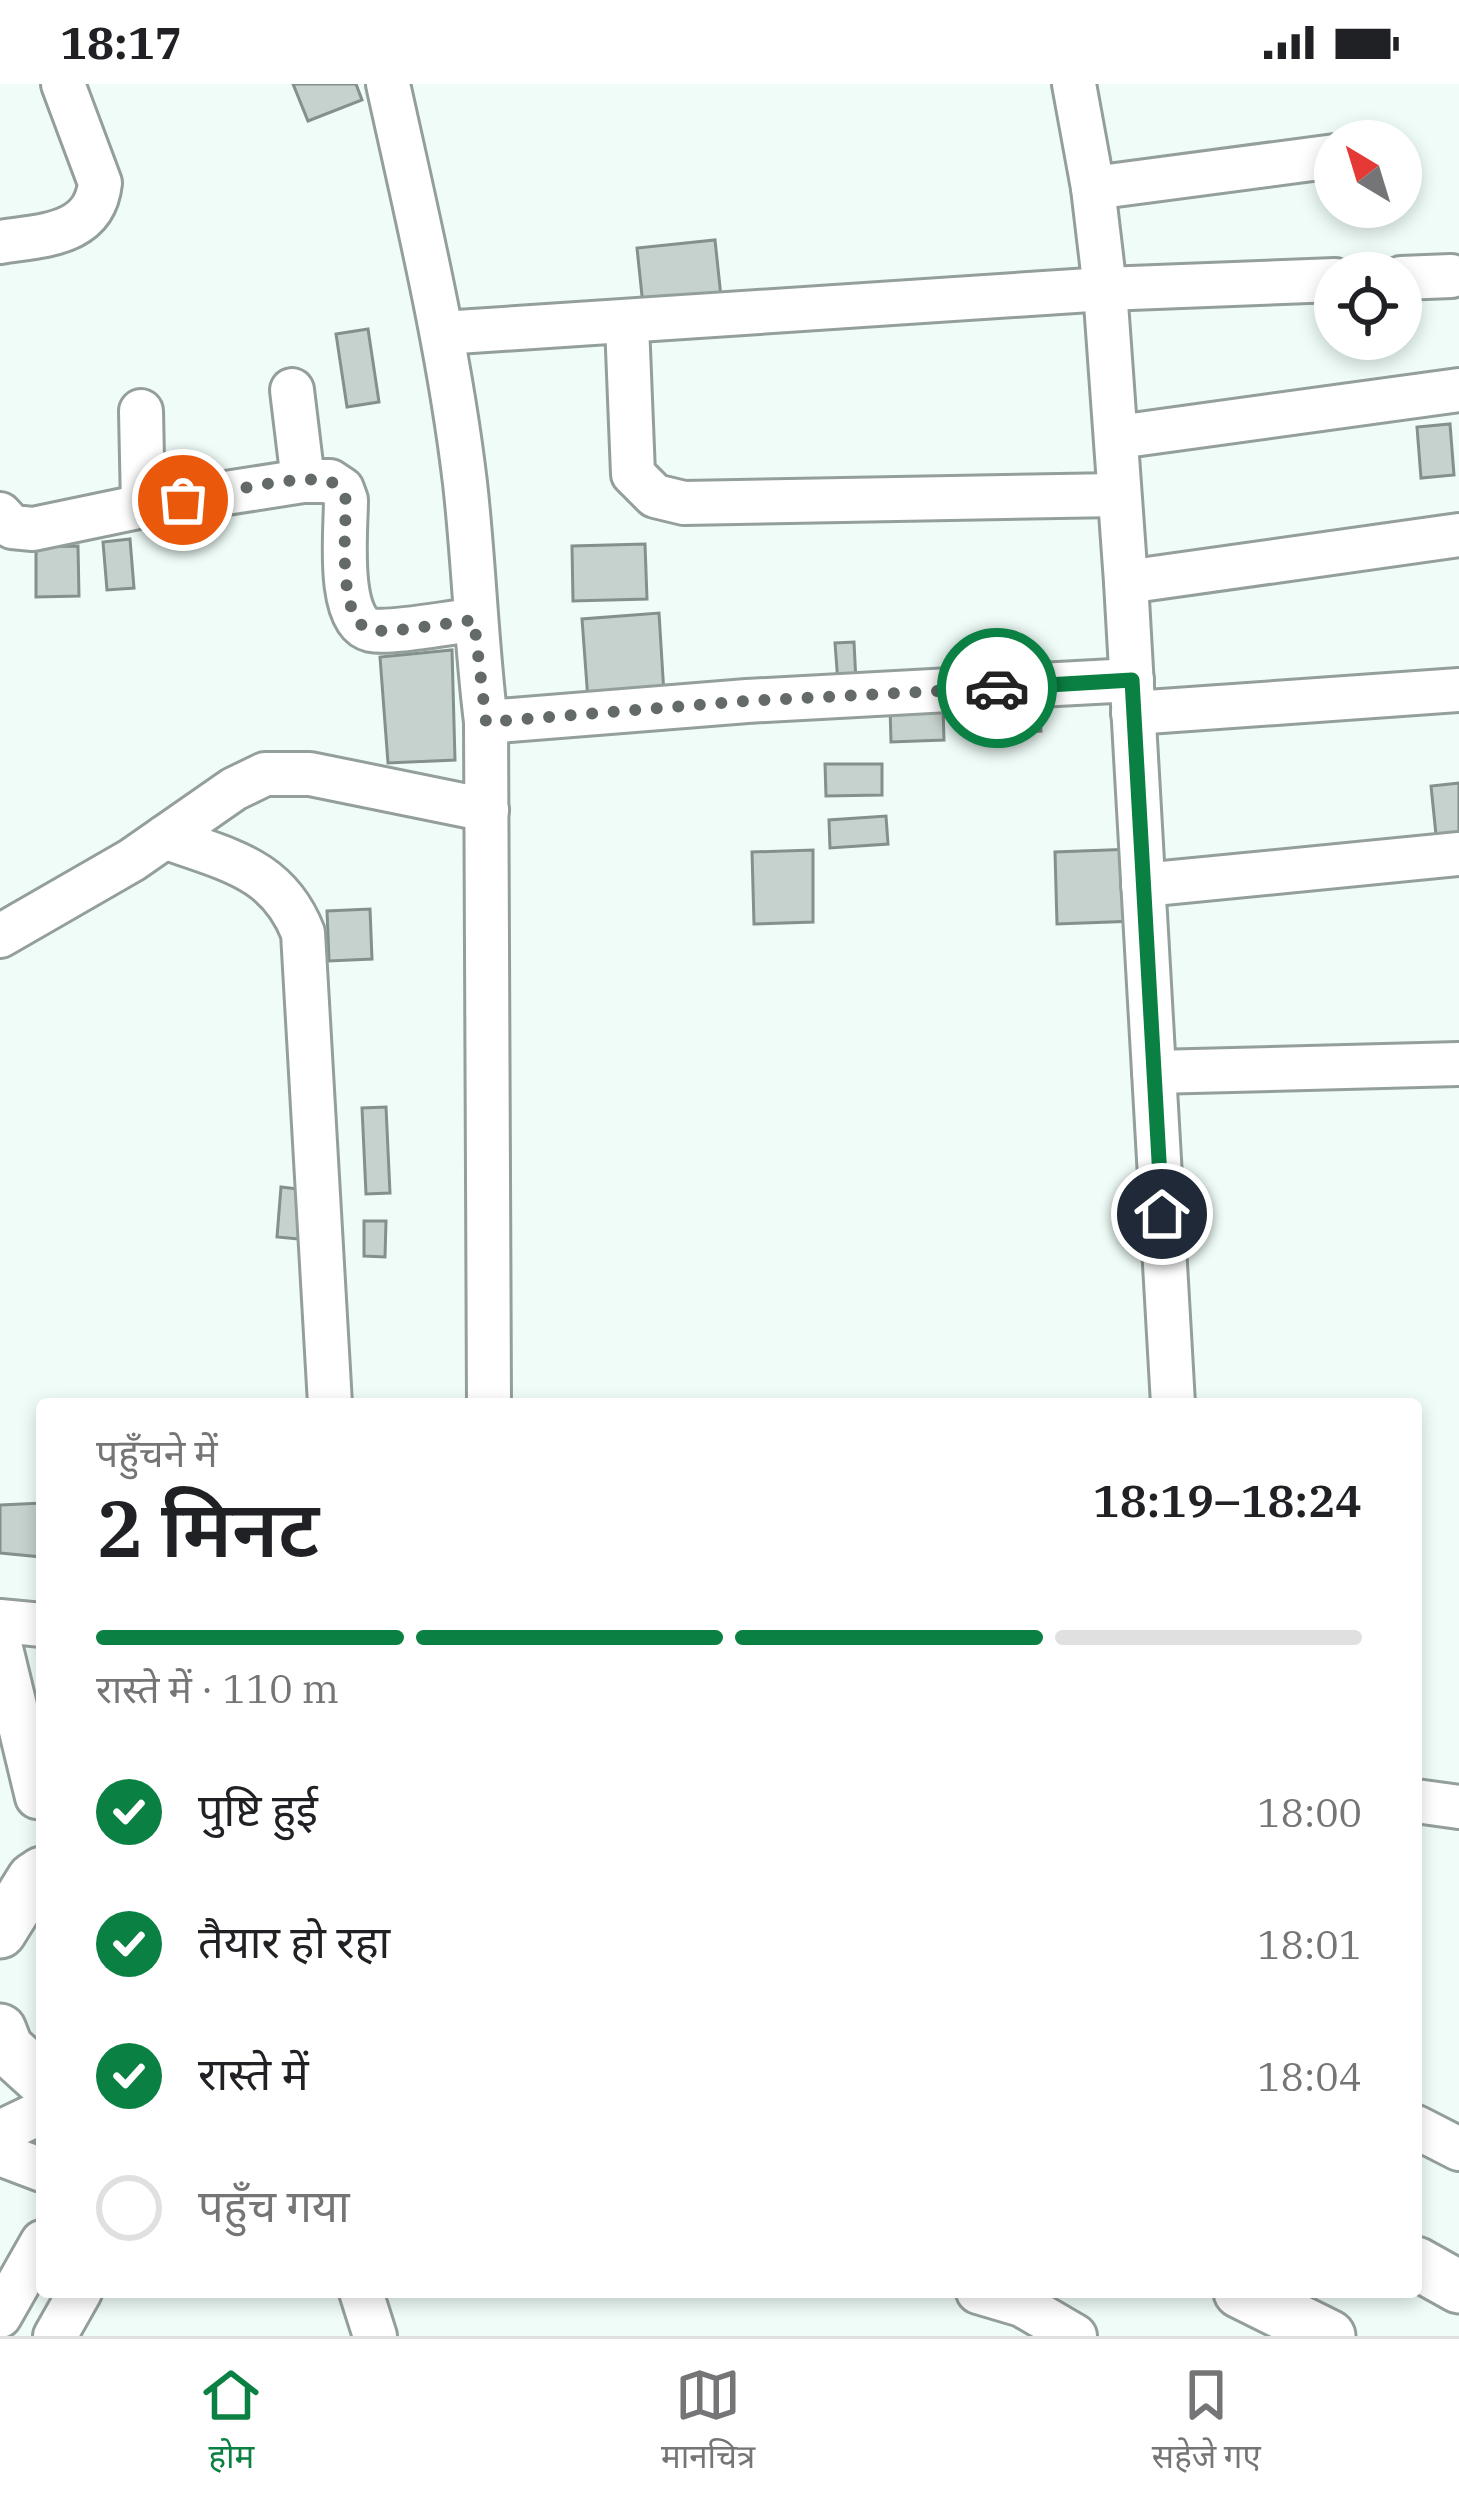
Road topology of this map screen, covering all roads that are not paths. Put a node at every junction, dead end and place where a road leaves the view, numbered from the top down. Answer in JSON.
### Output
{"nodes":[{"id":1,"x":63,"y":84,"type":"edge"},
{"id":2,"x":388,"y":84,"type":"edge"},
{"id":3,"x":1074,"y":84,"type":"edge"},
{"id":4,"x":1314,"y":159,"type":"edge"},
{"id":5,"x":1093,"y":188,"type":"junction"},
{"id":6,"x":0,"y":242,"type":"edge"},
{"id":7,"x":1450,"y":276,"type":"dead end"},
{"id":8,"x":1422,"y":277,"type":"edge"},
{"id":9,"x":1314,"y":281,"type":"edge"},
{"id":10,"x":1105,"y":289,"type":"junction"},
{"id":11,"x":627,"y":323,"type":"junction"},
{"id":12,"x":442,"y":333,"type":"junction"},
{"id":13,"x":292,"y":390,"type":"dead end"},
{"id":14,"x":1459,"y":390,"type":"edge"},
{"id":15,"x":141,"y":411,"type":"dead end"},
{"id":16,"x":1118,"y":437,"type":"junction"},
{"id":17,"x":303,"y":481,"type":"junction"},
{"id":18,"x":1118,"y":495,"type":"junction"},
{"id":19,"x":143,"y":506,"type":"junction"},
{"id":20,"x":0,"y":514,"type":"edge"},
{"id":21,"x":1459,"y":536,"type":"edge"},
{"id":22,"x":1126,"y":582,"type":"junction"},
{"id":23,"x":474,"y":620,"type":"junction"},
{"id":24,"x":1459,"y":690,"type":"edge"},
{"id":25,"x":1132,"y":697,"type":"junction"},
{"id":26,"x":486,"y":722,"type":"junction"},
{"id":27,"x":488,"y":810,"type":"junction"},
{"id":28,"x":165,"y":837,"type":"junction"},
{"id":29,"x":1459,"y":854,"type":"edge"},
{"id":30,"x":1143,"y":885,"type":"junction"},
{"id":31,"x":0,"y":936,"type":"edge"},
{"id":32,"x":1459,"y":1064,"type":"edge"},
{"id":33,"x":1154,"y":1072,"type":"junction"},
{"id":34,"x":330,"y":1398,"type":"edge"},
{"id":35,"x":489,"y":1398,"type":"edge"},
{"id":36,"x":1173,"y":1398,"type":"edge"},
{"id":37,"x":0,"y":1621,"type":"edge"},
{"id":38,"x":36,"y":1624,"type":"edge"},
{"id":39,"x":0,"y":1644,"type":"edge"},
{"id":40,"x":26,"y":1794,"type":"edge"},
{"id":41,"x":1422,"y":1802,"type":"edge"},
{"id":42,"x":1459,"y":1807,"type":"edge"},
{"id":43,"x":25,"y":1877,"type":"edge"},
{"id":44,"x":0,"y":1932,"type":"edge"},
{"id":45,"x":36,"y":2115,"type":"edge"},
{"id":46,"x":1422,"y":2130,"type":"edge"},
{"id":47,"x":0,"y":2132,"type":"edge"},
{"id":48,"x":1459,"y":2149,"type":"edge"},
{"id":49,"x":0,"y":2155,"type":"edge"},
{"id":50,"x":36,"y":2168,"type":"edge"},
{"id":51,"x":36,"y":2253,"type":"edge"},
{"id":52,"x":1422,"y":2266,"type":"edge"},
{"id":53,"x":1459,"y":2287,"type":"edge"},
{"id":54,"x":77,"y":2298,"type":"edge"},
{"id":55,"x":363,"y":2298,"type":"edge"},
{"id":56,"x":1252,"y":2298,"type":"edge"},
{"id":57,"x":1025,"y":2299,"type":"edge"},
{"id":58,"x":0,"y":2316,"type":"edge"},
{"id":59,"x":55,"y":2336,"type":"edge"},
{"id":60,"x":375,"y":2336,"type":"edge"},
{"id":61,"x":1076,"y":2336,"type":"edge"},
{"id":62,"x":1329,"y":2336,"type":"edge"}],
"edges":[{"from":1,"to":6,"type":"street"},
{"from":2,"to":12,"type":"street"},
{"from":3,"to":5,"type":"street"},
{"from":4,"to":5,"type":"street"},
{"from":5,"to":10,"type":"street"},
{"from":7,"to":8,"type":"street"},
{"from":9,"to":10,"type":"street"},
{"from":10,"to":11,"type":"street"},
{"from":10,"to":16,"type":"street"},
{"from":11,"to":12,"type":"street"},
{"from":11,"to":18,"type":"street"},
{"from":12,"to":23,"type":"street"},
{"from":13,"to":17,"type":"street"},
{"from":14,"to":16,"type":"street"},
{"from":15,"to":19,"type":"street"},
{"from":16,"to":18,"type":"street"},
{"from":17,"to":19,"type":"street"},
{"from":17,"to":23,"type":"street"},
{"from":18,"to":22,"type":"street"},
{"from":19,"to":20,"type":"street"},
{"from":21,"to":22,"type":"street"},
{"from":22,"to":25,"type":"street"},
{"from":23,"to":26,"type":"street"},
{"from":24,"to":25,"type":"street"},
{"from":25,"to":26,"type":"street"},
{"from":25,"to":30,"type":"street"},
{"from":26,"to":27,"type":"street"},
{"from":27,"to":28,"type":"street"},
{"from":27,"to":35,"type":"street"},
{"from":28,"to":31,"type":"street"},
{"from":28,"to":34,"type":"street"},
{"from":29,"to":30,"type":"street"},
{"from":30,"to":33,"type":"street"},
{"from":32,"to":33,"type":"street"},
{"from":33,"to":36,"type":"street"},
{"from":37,"to":38,"type":"street"},
{"from":39,"to":40,"type":"street"},
{"from":41,"to":42,"type":"street"},
{"from":43,"to":44,"type":"main road"},
{"from":45,"to":47,"type":"street"},
{"from":46,"to":48,"type":"street"},
{"from":49,"to":50,"type":"street"},
{"from":51,"to":58,"type":"street"},
{"from":52,"to":53,"type":"main road"},
{"from":54,"to":59,"type":"street"},
{"from":55,"to":60,"type":"street"},
{"from":56,"to":62,"type":"main road"},
{"from":57,"to":61,"type":"street"}]}
